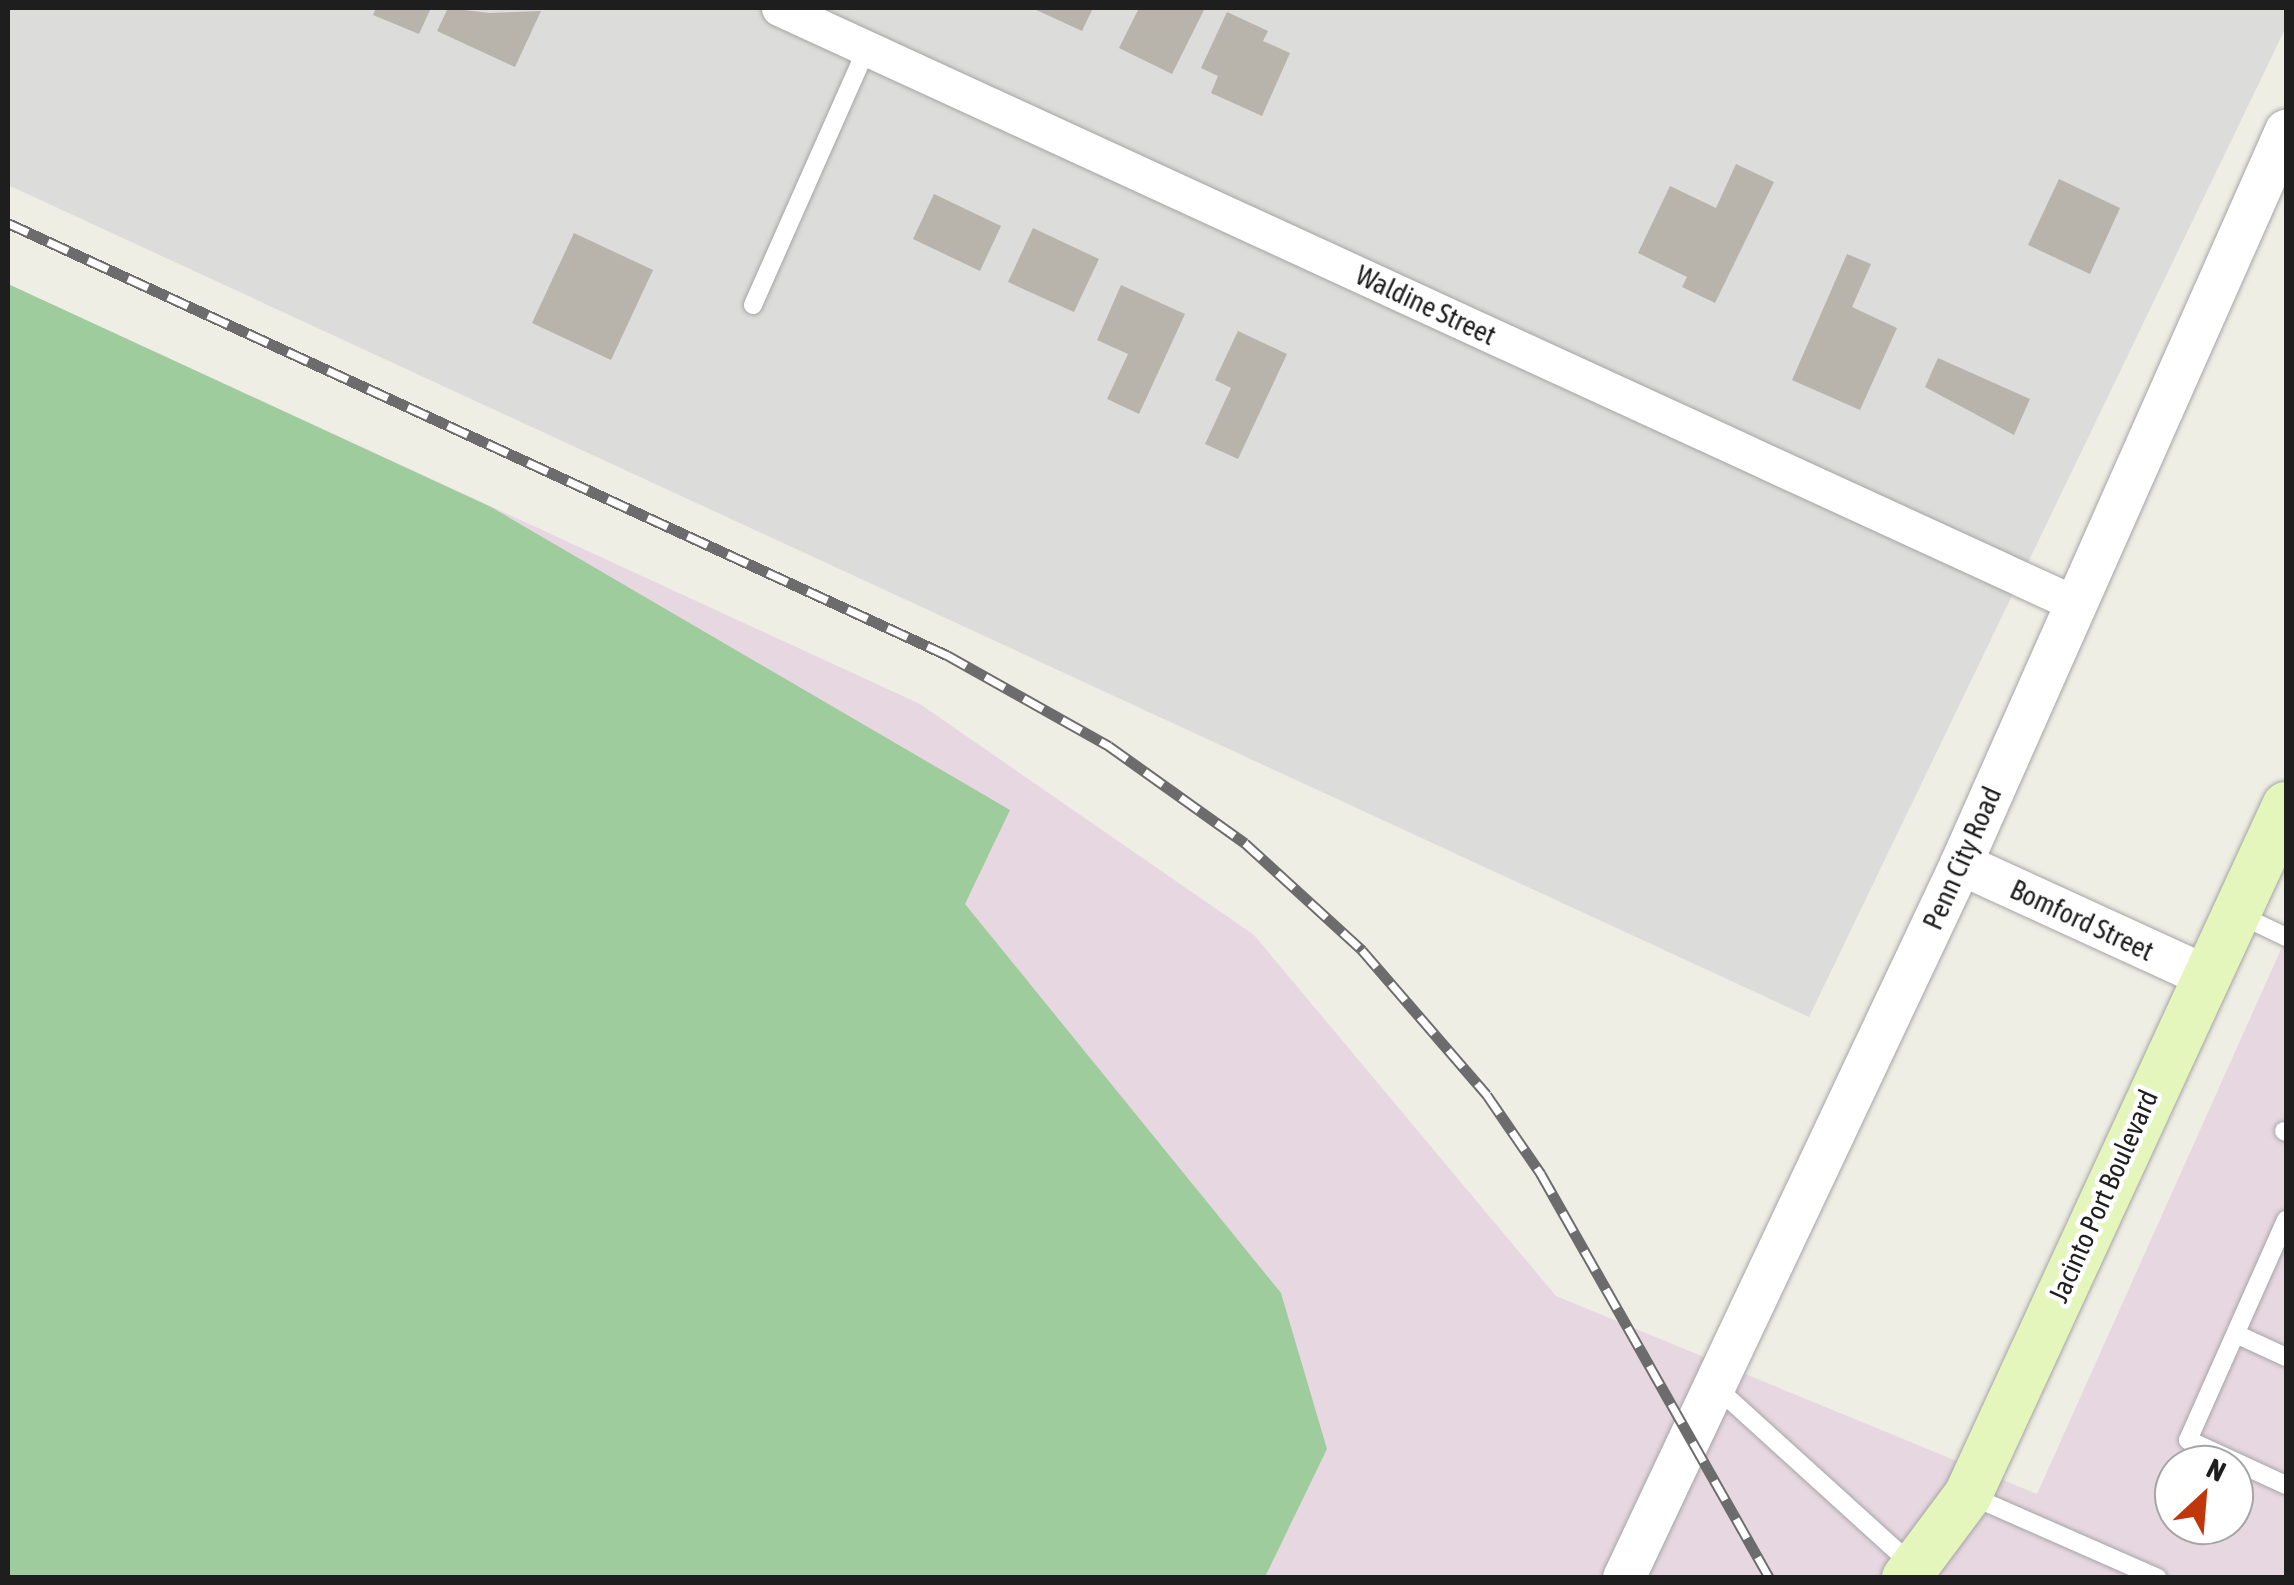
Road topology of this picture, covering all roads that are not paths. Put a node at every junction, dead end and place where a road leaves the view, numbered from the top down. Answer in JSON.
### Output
{"nodes":[{"id":1,"x":779,"y":8,"type":"edge"},
{"id":2,"x":867,"y":48,"type":"junction"},
{"id":3,"x":2286,"y":131,"type":"edge"},
{"id":4,"x":753,"y":305,"type":"dead end"},
{"id":5,"x":2074,"y":603,"type":"junction"},
{"id":6,"x":2286,"y":806,"type":"edge"},
{"id":7,"x":1962,"y":864,"type":"junction"},
{"id":8,"x":2233,"y":912,"type":"junction"},
{"id":9,"x":2286,"y":937,"type":"edge"},
{"id":10,"x":2203,"y":976,"type":"junction"},
{"id":11,"x":2286,"y":1220,"type":"edge"},
{"id":12,"x":2282,"y":1241,"type":"edge"},
{"id":13,"x":2236,"y":1334,"type":"junction"},
{"id":14,"x":2286,"y":1357,"type":"edge"},
{"id":15,"x":1713,"y":1384,"type":"junction"},
{"id":16,"x":2286,"y":1485,"type":"edge"},
{"id":17,"x":1968,"y":1494,"type":"junction"},
{"id":18,"x":1909,"y":1571,"type":"edge"},
{"id":19,"x":1624,"y":1578,"type":"edge"},
{"id":20,"x":2158,"y":1578,"type":"edge"}],
"edges":[{"from":1,"to":2,"type":"street","name":"Waldine Street"},
{"from":2,"to":4,"type":"lane"},
{"from":2,"to":5,"type":"street","name":"Waldine Street"},
{"from":3,"to":5,"type":"street","name":"Penn City Road"},
{"from":5,"to":7,"type":"street","name":"Penn City Road"},
{"from":6,"to":8,"type":"main road","name":"Jacinto Port Boulevard"},
{"from":7,"to":10,"type":"street","name":"Bomford Street"},
{"from":7,"to":15,"type":"street","name":"Penn City Road"},
{"from":8,"to":9,"type":"lane"},
{"from":8,"to":10,"type":"main road","name":"Jacinto Port Boulevard"},
{"from":10,"to":17,"type":"main road","name":"Jacinto Port Boulevard"},
{"from":11,"to":12,"type":"lane"},
{"from":12,"to":13,"type":"lane"},
{"from":13,"to":14,"type":"lane"},
{"from":13,"to":16,"type":"lane"},
{"from":15,"to":18,"type":"lane"},
{"from":15,"to":19,"type":"street","name":"Penn City Road"},
{"from":17,"to":18,"type":"main road","name":"Jacinto Port Boulevard"},
{"from":17,"to":20,"type":"lane"}]}
